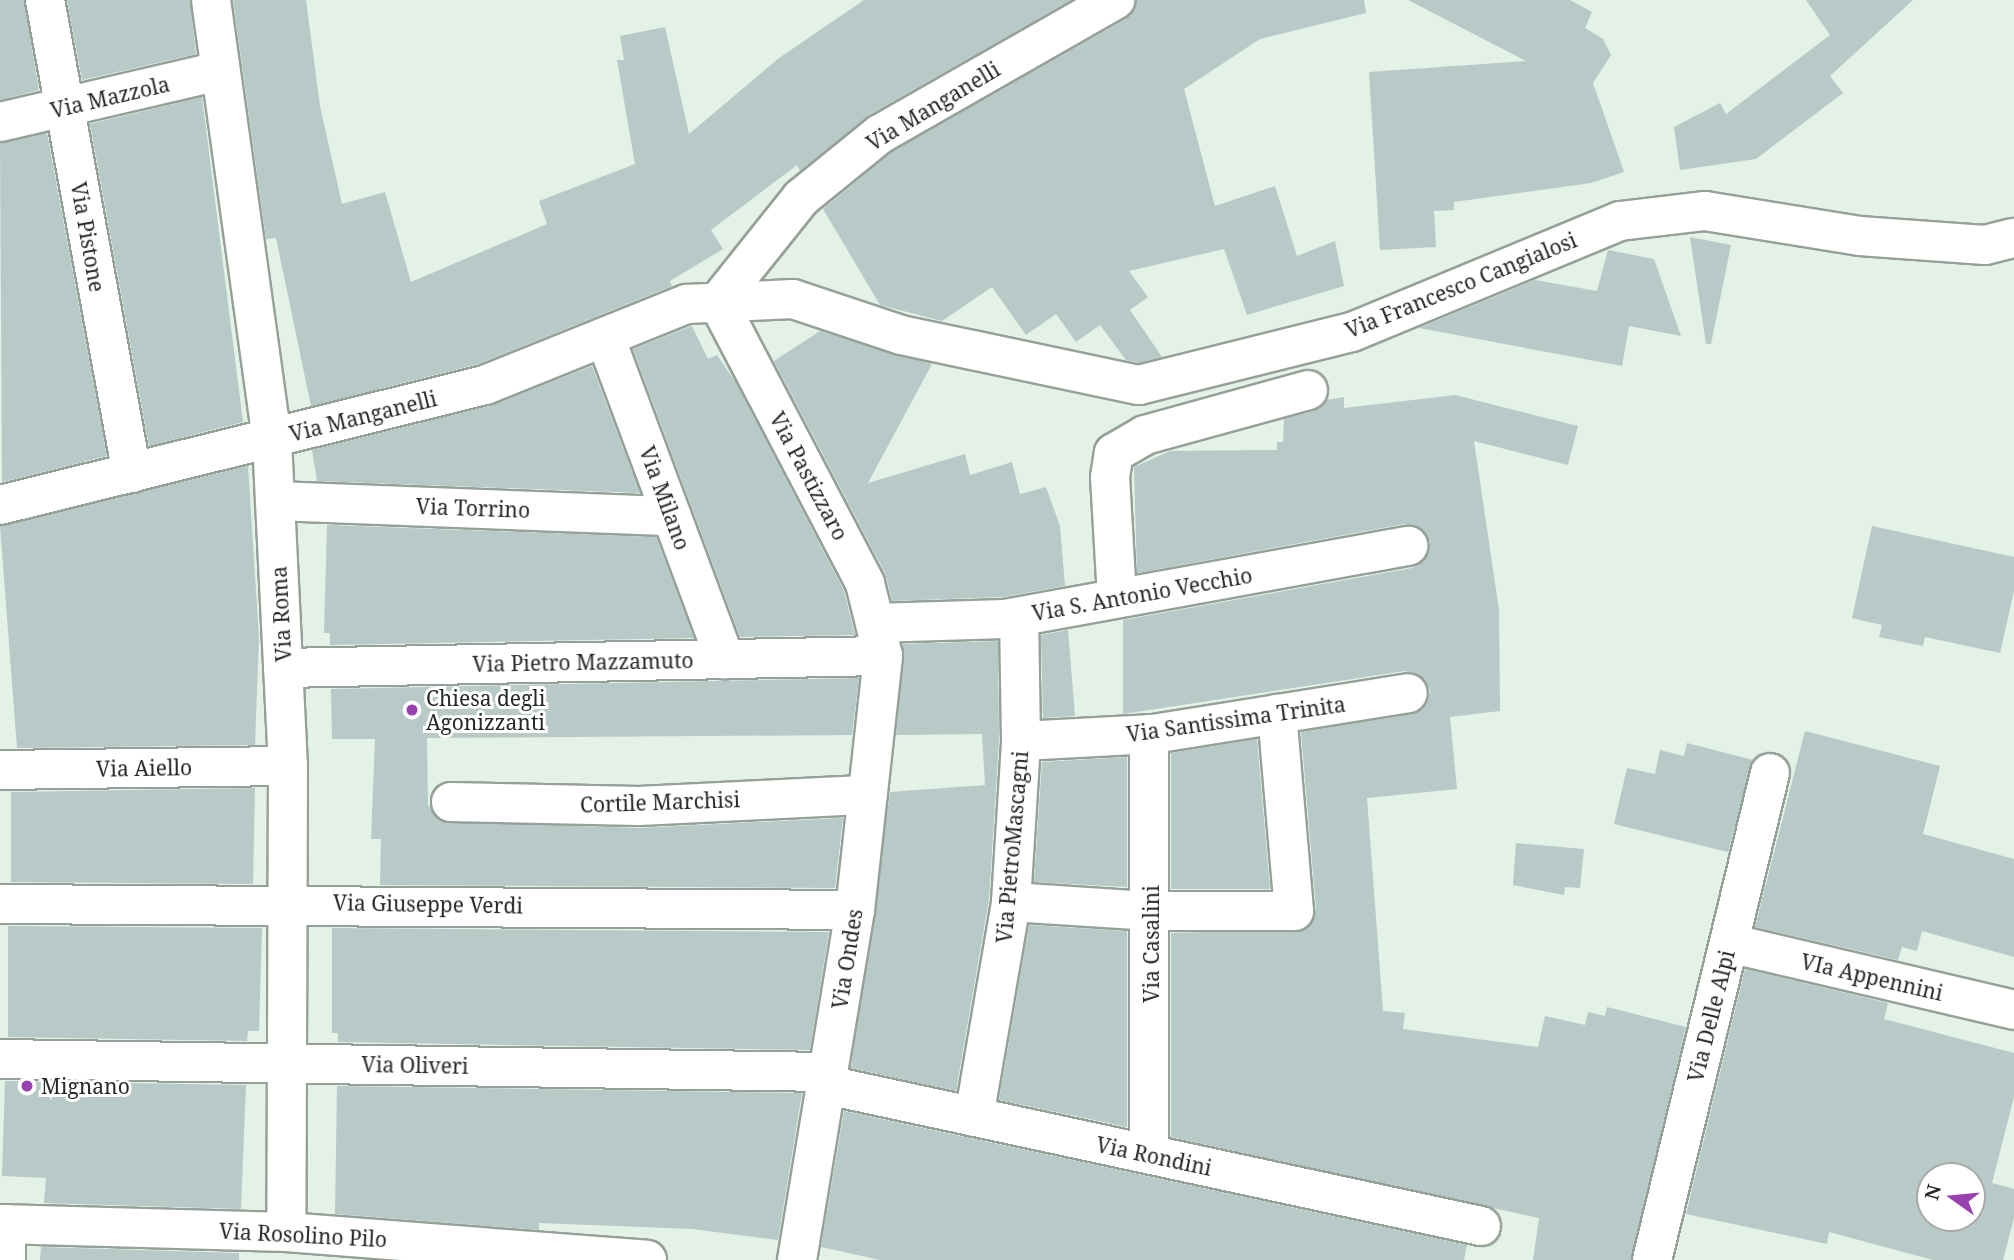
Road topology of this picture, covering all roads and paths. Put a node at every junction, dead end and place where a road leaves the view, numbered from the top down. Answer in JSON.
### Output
{"nodes":[{"id":1,"x":45,"y":0,"type":"edge"},
{"id":2,"x":211,"y":0,"type":"edge"},
{"id":3,"x":1115,"y":0,"type":"edge"},
{"id":4,"x":219,"y":71,"type":"junction"},
{"id":5,"x":64,"y":107,"type":"junction"},
{"id":6,"x":0,"y":122,"type":"edge"},
{"id":7,"x":2014,"y":238,"type":"edge"},
{"id":8,"x":793,"y":299,"type":"joint"},
{"id":9,"x":718,"y":302,"type":"junction"},
{"id":10,"x":605,"y":337,"type":"junction"},
{"id":11,"x":1308,"y":390,"type":"dead end"},
{"id":12,"x":272,"y":440,"type":"junction"},
{"id":13,"x":132,"y":473,"type":"junction"},
{"id":14,"x":275,"y":500,"type":"junction"},
{"id":15,"x":0,"y":505,"type":"edge"},
{"id":16,"x":672,"y":516,"type":"junction"},
{"id":17,"x":1408,"y":546,"type":"dead end"},
{"id":18,"x":1117,"y":598,"type":"junction"},
{"id":19,"x":1019,"y":617,"type":"junction"},
{"id":20,"x":879,"y":640,"type":"junction"},
{"id":21,"x":725,"y":659,"type":"junction"},
{"id":22,"x":283,"y":668,"type":"junction"},
{"id":23,"x":1408,"y":693,"type":"dead end"},
{"id":24,"x":1277,"y":714,"type":"junction"},
{"id":25,"x":1149,"y":734,"type":"junction"},
{"id":26,"x":1021,"y":741,"type":"junction"},
{"id":27,"x":288,"y":765,"type":"junction"},
{"id":28,"x":0,"y":770,"type":"edge"},
{"id":29,"x":1770,"y":773,"type":"dead end"},
{"id":30,"x":868,"y":795,"type":"junction"},
{"id":31,"x":452,"y":802,"type":"dead end"},
{"id":32,"x":289,"y":902,"type":"junction"},
{"id":33,"x":1011,"y":902,"type":"junction"},
{"id":34,"x":0,"y":904,"type":"edge"},
{"id":35,"x":855,"y":910,"type":"junction"},
{"id":36,"x":1152,"y":911,"type":"junction"},
{"id":37,"x":1729,"y":943,"type":"junction"},
{"id":38,"x":2014,"y":1010,"type":"edge"},
{"id":39,"x":0,"y":1059,"type":"edge"},
{"id":40,"x":288,"y":1063,"type":"junction"},
{"id":41,"x":828,"y":1079,"type":"junction"},
{"id":42,"x":974,"y":1117,"type":"junction"},
{"id":43,"x":1149,"y":1154,"type":"junction"},
{"id":44,"x":1481,"y":1226,"type":"dead end"},
{"id":45,"x":286,"y":1232,"type":"junction"},
{"id":46,"x":4,"y":1236,"type":"edge"},
{"id":47,"x":647,"y":1260,"type":"edge"},
{"id":48,"x":797,"y":1260,"type":"edge"},
{"id":49,"x":1652,"y":1260,"type":"edge"}],
"edges":[{"from":1,"to":5,"type":"street","name":"Via Pistone"},
{"from":2,"to":4,"type":"street","name":"Via Roma"},
{"from":3,"to":9,"type":"street","name":"Via Manganelli"},
{"from":4,"to":5,"type":"street","name":"Via Mazzola"},
{"from":4,"to":12,"type":"street","name":"Via Roma"},
{"from":5,"to":6,"type":"street","name":"Via Mazzola"},
{"from":5,"to":13,"type":"street","name":"Via Pistone"},
{"from":7,"to":8,"type":"street","name":"Via Francesco Cangialosi"},
{"from":8,"to":9,"type":"street","name":"Via Manganelli"},
{"from":9,"to":10,"type":"street","name":"Via Manganelli"},
{"from":9,"to":20,"type":"street","name":"Via Pastizzaro"},
{"from":10,"to":12,"type":"street","name":"Via Manganelli"},
{"from":10,"to":16,"type":"street","name":"Via Milano"},
{"from":11,"to":18,"type":"street"},
{"from":12,"to":13,"type":"street","name":"Via Manganelli"},
{"from":12,"to":14,"type":"street","name":"Via Roma"},
{"from":13,"to":15,"type":"street","name":"Via Manganelli"},
{"from":14,"to":16,"type":"street","name":"Via Torrino"},
{"from":14,"to":22,"type":"street","name":"Via Roma"},
{"from":16,"to":21,"type":"street","name":"Via Milano"},
{"from":17,"to":18,"type":"street","name":"Via S. Antonio Vecchio"},
{"from":18,"to":19,"type":"street","name":"Via S. Antonio Vecchio"},
{"from":19,"to":20,"type":"street","name":"Via S. Antonio Vecchio"},
{"from":19,"to":26,"type":"street","name":"Via PietroMascagni"},
{"from":20,"to":21,"type":"street","name":"Via Pietro Mazzamuto"},
{"from":20,"to":30,"type":"street","name":"Via Ondes"},
{"from":21,"to":22,"type":"street","name":"Via Pietro Mazzamuto"},
{"from":22,"to":27,"type":"street","name":"Via Roma"},
{"from":23,"to":24,"type":"street","name":"Via Santissima Trinita"},
{"from":24,"to":25,"type":"street","name":"Via Santissima Trinita"},
{"from":24,"to":36,"type":"street"},
{"from":25,"to":26,"type":"street","name":"Via Santissima Trinita"},
{"from":25,"to":36,"type":"street","name":"Via Casalini"},
{"from":26,"to":33,"type":"street","name":"Via PietroMascagni"},
{"from":27,"to":28,"type":"street","name":"Via Aiello"},
{"from":27,"to":32,"type":"street","name":"Via Roma"},
{"from":29,"to":37,"type":"street","name":"Via Delle Alpi"},
{"from":30,"to":31,"type":"street","name":"Cortile Marchisi"},
{"from":30,"to":35,"type":"street","name":"Via Ondes"},
{"from":32,"to":34,"type":"street","name":"Via Giuseppe Verdi"},
{"from":32,"to":35,"type":"street","name":"Via Giuseppe Verdi"},
{"from":32,"to":40,"type":"street","name":"Via Roma"},
{"from":33,"to":36,"type":"street"},
{"from":33,"to":42,"type":"street","name":"Via PietroMascagni"},
{"from":35,"to":41,"type":"street","name":"Via Ondes"},
{"from":36,"to":43,"type":"street","name":"Via Casalini"},
{"from":37,"to":38,"type":"street","name":"VIa Appennini"},
{"from":37,"to":49,"type":"street","name":"Via Delle Alpi"},
{"from":39,"to":40,"type":"street","name":"Via Oliveri"},
{"from":40,"to":41,"type":"street","name":"Via Oliveri"},
{"from":40,"to":45,"type":"street","name":"Via Roma"},
{"from":41,"to":42,"type":"street","name":"Via Rondini"},
{"from":41,"to":48,"type":"street","name":"Via Ondes"},
{"from":42,"to":43,"type":"street","name":"Via Rondini"},
{"from":43,"to":44,"type":"street","name":"Via Rondini"},
{"from":45,"to":46,"type":"street","name":"Via Rosolino Pilo"},
{"from":45,"to":47,"type":"street","name":"Via Rosolino Pilo"}]}
